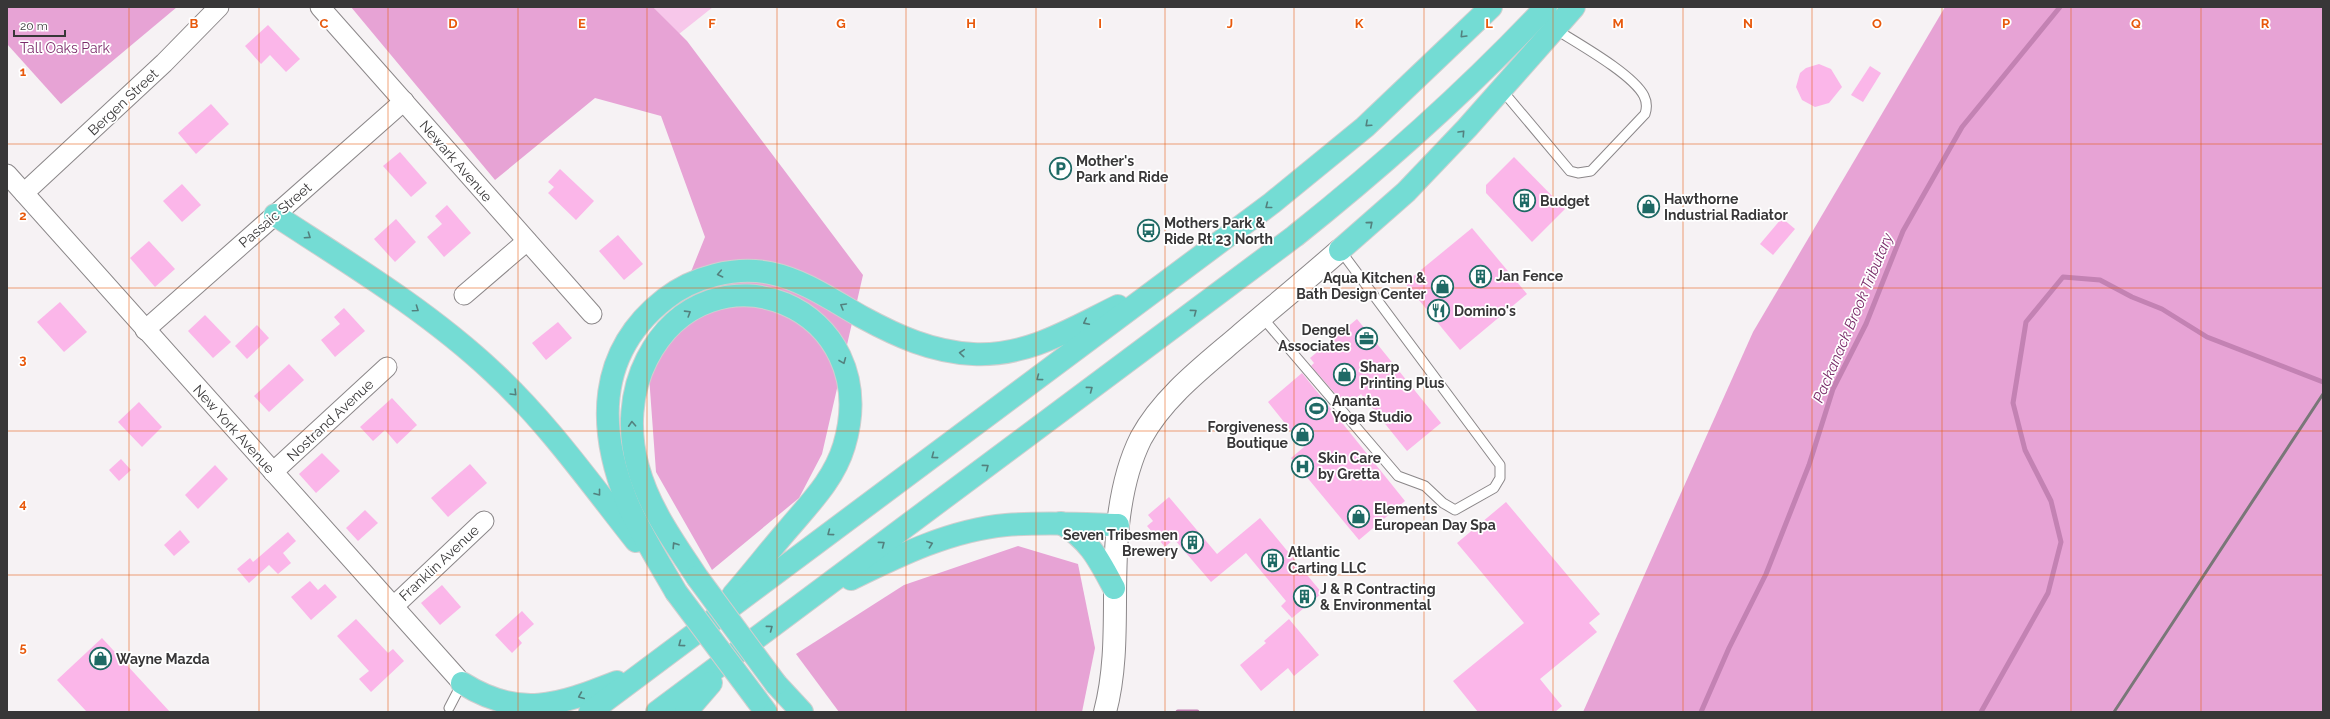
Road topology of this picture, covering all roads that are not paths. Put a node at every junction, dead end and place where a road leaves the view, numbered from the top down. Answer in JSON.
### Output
{"nodes":[{"id":1,"x":219,"y":7,"type":"edge"},
{"id":2,"x":320,"y":7,"type":"edge"},
{"id":3,"x":1491,"y":7,"type":"edge"},
{"id":4,"x":1546,"y":7,"type":"edge"},
{"id":5,"x":1574,"y":7,"type":"edge"},
{"id":6,"x":1555,"y":29,"type":"junction"},
{"id":7,"x":1501,"y":89,"type":"junction"},
{"id":8,"x":404,"y":101,"type":"junction"},
{"id":9,"x":7,"y":174,"type":"edge"},
{"id":10,"x":24,"y":193,"type":"junction"},
{"id":11,"x":275,"y":215,"type":"junction"},
{"id":12,"x":527,"y":241,"type":"junction"},
{"id":13,"x":1340,"y":250,"type":"junction"},
{"id":14,"x":1171,"y":280,"type":"junction"},
{"id":15,"x":464,"y":295,"type":"dead end"},
{"id":16,"x":592,"y":314,"type":"dead end"},
{"id":17,"x":1262,"y":317,"type":"junction"},
{"id":18,"x":146,"y":330,"type":"junction"},
{"id":19,"x":387,"y":367,"type":"dead end"},
{"id":20,"x":273,"y":472,"type":"junction"},
{"id":21,"x":484,"y":521,"type":"dead end"},
{"id":22,"x":1061,"y":523,"type":"junction"},
{"id":23,"x":1118,"y":525,"type":"junction"},
{"id":24,"x":1114,"y":588,"type":"junction"},
{"id":25,"x":676,"y":592,"type":"junction"},
{"id":26,"x":805,"y":601,"type":"junction"},
{"id":27,"x":394,"y":606,"type":"junction"},
{"id":28,"x":714,"y":619,"type":"junction"},
{"id":29,"x":738,"y":651,"type":"junction"},
{"id":30,"x":643,"y":672,"type":"junction"},
{"id":31,"x":462,"y":683,"type":"junction"},
{"id":32,"x":776,"y":684,"type":"junction"},
{"id":33,"x":762,"y":708,"type":"edge"},
{"id":34,"x":448,"y":711,"type":"edge"},
{"id":35,"x":480,"y":712,"type":"edge"},
{"id":36,"x":590,"y":712,"type":"edge"},
{"id":37,"x":657,"y":712,"type":"edge"},
{"id":38,"x":686,"y":712,"type":"edge"},
{"id":39,"x":794,"y":712,"type":"edge"},
{"id":40,"x":802,"y":712,"type":"edge"},
{"id":41,"x":1105,"y":712,"type":"edge"}],
"edges":[{"from":1,"to":10,"type":"street","name":"Bergen Street"},
{"from":2,"to":8,"type":"street","name":"Newark Avenue"},
{"from":3,"to":14,"type":"highway","one_way":true},
{"from":26,"to":4,"type":"highway","one_way":true},
{"from":5,"to":6,"type":"highway"},
{"from":6,"to":7,"type":"highway"},
{"from":6,"to":7,"type":"lane"},
{"from":13,"to":7,"type":"highway","one_way":true},
{"from":8,"to":11,"type":"street","name":"Passaic Street"},
{"from":8,"to":12,"type":"street","name":"Newark Avenue"},
{"from":9,"to":10,"type":"street","name":"New York Avenue"},
{"from":10,"to":18,"type":"street","name":"New York Avenue"},
{"from":11,"to":18,"type":"street","name":"Passaic Street"},
{"from":11,"to":25,"type":"highway","one_way":true},
{"from":12,"to":15,"type":"street"},
{"from":12,"to":16,"type":"street","name":"Newark Avenue"},
{"from":13,"to":17,"type":"main road"},
{"from":13,"to":17,"type":"lane"},
{"from":14,"to":25,"type":"highway","one_way":true},
{"from":14,"to":28,"type":"highway","one_way":true},
{"from":17,"to":23,"type":"main road"},
{"from":18,"to":20,"type":"street","name":"New York Avenue"},
{"from":19,"to":20,"type":"street","name":"Nostrand Avenue"},
{"from":20,"to":27,"type":"street","name":"New York Avenue"},
{"from":21,"to":27,"type":"street","name":"Franklin Avenue"},
{"from":22,"to":23,"type":"highway"},
{"from":22,"to":24,"type":"highway"},
{"from":26,"to":22,"type":"highway","one_way":true},
{"from":23,"to":24,"type":"main road"},
{"from":24,"to":41,"type":"main road"},
{"from":25,"to":33,"type":"highway","bridge":true},
{"from":29,"to":26,"type":"highway","one_way":true},
{"from":27,"to":31,"type":"street","name":"New York Avenue"},
{"from":28,"to":30,"type":"highway","one_way":true},
{"from":32,"to":28,"type":"highway","one_way":true,"bridge":true},
{"from":29,"to":37,"type":"highway"},
{"from":29,"to":38,"type":"highway"},
{"from":30,"to":31,"type":"highway","one_way":true},
{"from":30,"to":36,"type":"highway"},
{"from":31,"to":34,"type":"lane"},
{"from":31,"to":35,"type":"highway"},
{"from":32,"to":39,"type":"highway"},
{"from":32,"to":40,"type":"highway"}]}
